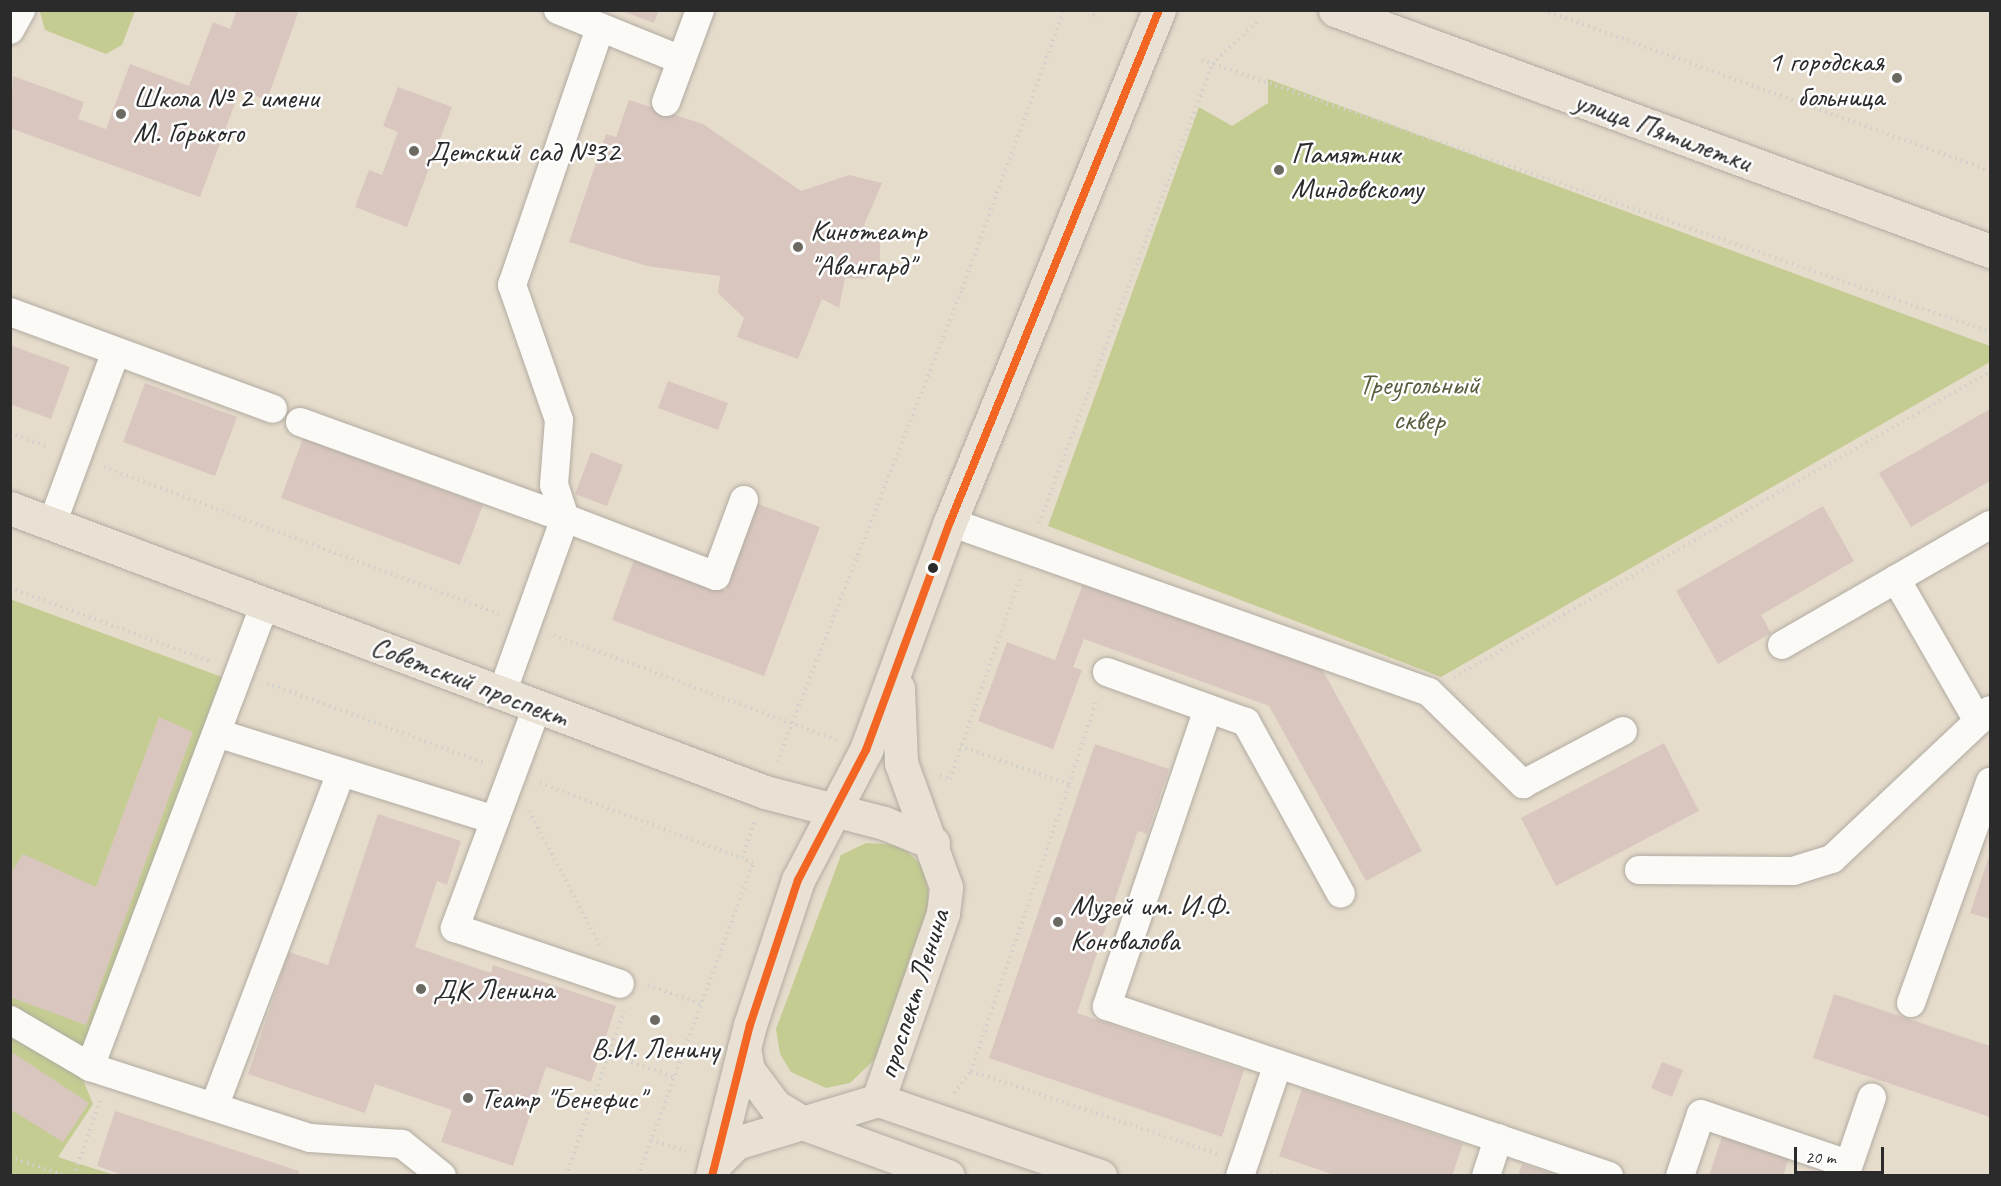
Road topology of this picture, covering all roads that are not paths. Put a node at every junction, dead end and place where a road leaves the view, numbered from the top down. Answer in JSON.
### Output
{"nodes":[{"id":1,"x":21,"y":10,"type":"edge"},
{"id":2,"x":558,"y":10,"type":"edge"},
{"id":3,"x":700,"y":10,"type":"edge"},
{"id":4,"x":1159,"y":10,"type":"edge"},
{"id":5,"x":1335,"y":10,"type":"edge"},
{"id":6,"x":600,"y":28,"type":"junction"},
{"id":7,"x":10,"y":30,"type":"edge"},
{"id":8,"x":681,"y":60,"type":"junction"},
{"id":9,"x":666,"y":102,"type":"dead end"},
{"id":10,"x":1990,"y":251,"type":"edge"},
{"id":11,"x":10,"y":312,"type":"edge"},
{"id":12,"x":116,"y":351,"type":"junction"},
{"id":13,"x":273,"y":409,"type":"dead end"},
{"id":14,"x":300,"y":422,"type":"dead end"},
{"id":15,"x":744,"y":500,"type":"dead end"},
{"id":16,"x":10,"y":508,"type":"edge"},
{"id":17,"x":565,"y":518,"type":"junction"},
{"id":18,"x":950,"y":522,"type":"junction"},
{"id":19,"x":52,"y":524,"type":"junction"},
{"id":20,"x":1990,"y":525,"type":"edge"},
{"id":21,"x":1896,"y":579,"type":"junction"},
{"id":22,"x":265,"y":604,"type":"junction"},
{"id":23,"x":1782,"y":645,"type":"dead end"},
{"id":24,"x":903,"y":651,"type":"junction"},
{"id":25,"x":1107,"y":672,"type":"road end"},
{"id":26,"x":502,"y":693,"type":"junction"},
{"id":27,"x":537,"y":706,"type":"junction"},
{"id":28,"x":1208,"y":708,"type":"junction"},
{"id":29,"x":1984,"y":716,"type":"edge"},
{"id":30,"x":1623,"y":732,"type":"dead end"},
{"id":31,"x":217,"y":733,"type":"junction"},
{"id":32,"x":341,"y":772,"type":"junction"},
{"id":33,"x":1990,"y":782,"type":"edge"},
{"id":34,"x":835,"y":811,"type":"junction"},
{"id":35,"x":495,"y":820,"type":"junction"},
{"id":36,"x":933,"y":843,"type":"junction"},
{"id":37,"x":1639,"y":870,"type":"dead end"},
{"id":38,"x":1341,"y":894,"type":"dead end"},
{"id":39,"x":628,"y":982,"type":"road end"},
{"id":40,"x":1911,"y":1003,"type":"dead end"},
{"id":41,"x":10,"y":1020,"type":"edge"},
{"id":42,"x":744,"y":1048,"type":"junction"},
{"id":43,"x":1278,"y":1064,"type":"junction"},
{"id":44,"x":99,"y":1070,"type":"junction"},
{"id":45,"x":1872,"y":1097,"type":"dead end"},
{"id":46,"x":878,"y":1100,"type":"junction"},
{"id":47,"x":214,"y":1107,"type":"junction"},
{"id":48,"x":805,"y":1124,"type":"junction"},
{"id":49,"x":1498,"y":1138,"type":"junction"},
{"id":50,"x":714,"y":1169,"type":"edge"},
{"id":51,"x":1242,"y":1169,"type":"edge"},
{"id":52,"x":1846,"y":1170,"type":"edge"},
{"id":53,"x":442,"y":1176,"type":"edge"},
{"id":54,"x":948,"y":1176,"type":"edge"},
{"id":55,"x":1100,"y":1176,"type":"edge"},
{"id":56,"x":1486,"y":1176,"type":"edge"},
{"id":57,"x":1609,"y":1176,"type":"edge"},
{"id":58,"x":1680,"y":1176,"type":"edge"}],
"edges":[{"from":1,"to":7,"type":"lane"},
{"from":2,"to":6,"type":"lane"},
{"from":3,"to":8,"type":"lane"},
{"from":4,"to":18,"type":"main road","name":"проспект Ленина"},
{"from":5,"to":10,"type":"main road","name":"улица Пятилетки"},
{"from":6,"to":8,"type":"lane"},
{"from":6,"to":17,"type":"lane"},
{"from":8,"to":9,"type":"lane"},
{"from":11,"to":12,"type":"lane"},
{"from":12,"to":13,"type":"lane"},
{"from":12,"to":19,"type":"lane"},
{"from":14,"to":17,"type":"lane"},
{"from":15,"to":17,"type":"lane"},
{"from":16,"to":19,"type":"main road","name":"Советский проспект"},
{"from":17,"to":26,"type":"lane"},
{"from":18,"to":24,"type":"main road","name":"проспект Ленина"},
{"from":18,"to":30,"type":"lane"},
{"from":19,"to":22,"type":"main road","name":"Советский проспект"},
{"from":20,"to":21,"type":"lane"},
{"from":21,"to":23,"type":"lane"},
{"from":21,"to":29,"type":"lane"},
{"from":22,"to":26,"type":"main road","name":"Советский проспект"},
{"from":22,"to":31,"type":"lane"},
{"from":24,"to":34,"type":"main road","name":"проспект Ленина"},
{"from":24,"to":36,"type":"main road","name":"проспект Ленина"},
{"from":25,"to":28,"type":"lane"},
{"from":26,"to":27,"type":"main road","name":"Советский проспект"},
{"from":27,"to":34,"type":"main road","name":"Советский проспект"},
{"from":27,"to":35,"type":"lane"},
{"from":28,"to":38,"type":"lane"},
{"from":28,"to":43,"type":"lane"},
{"from":29,"to":37,"type":"lane"},
{"from":31,"to":32,"type":"lane"},
{"from":31,"to":44,"type":"lane"},
{"from":32,"to":35,"type":"lane"},
{"from":32,"to":47,"type":"lane"},
{"from":33,"to":40,"type":"lane"},
{"from":34,"to":36,"type":"main road","name":"Советский проспект"},
{"from":34,"to":42,"type":"main road","name":"проспект Ленина"},
{"from":35,"to":39,"type":"lane"},
{"from":36,"to":46,"type":"main road","name":"проспект Ленина"},
{"from":41,"to":44,"type":"lane"},
{"from":42,"to":48,"type":"main road"},
{"from":42,"to":50,"type":"main road","name":"проспект Ленина"},
{"from":43,"to":49,"type":"lane"},
{"from":43,"to":51,"type":"lane"},
{"from":44,"to":47,"type":"lane"},
{"from":45,"to":52,"type":"lane"},
{"from":46,"to":48,"type":"main road","name":"проспект Ленина"},
{"from":46,"to":55,"type":"main road"},
{"from":47,"to":53,"type":"lane"},
{"from":48,"to":50,"type":"main road","name":"проспект Ленина"},
{"from":48,"to":54,"type":"main road"},
{"from":49,"to":56,"type":"lane"},
{"from":49,"to":57,"type":"lane"},
{"from":52,"to":58,"type":"lane"}]}
